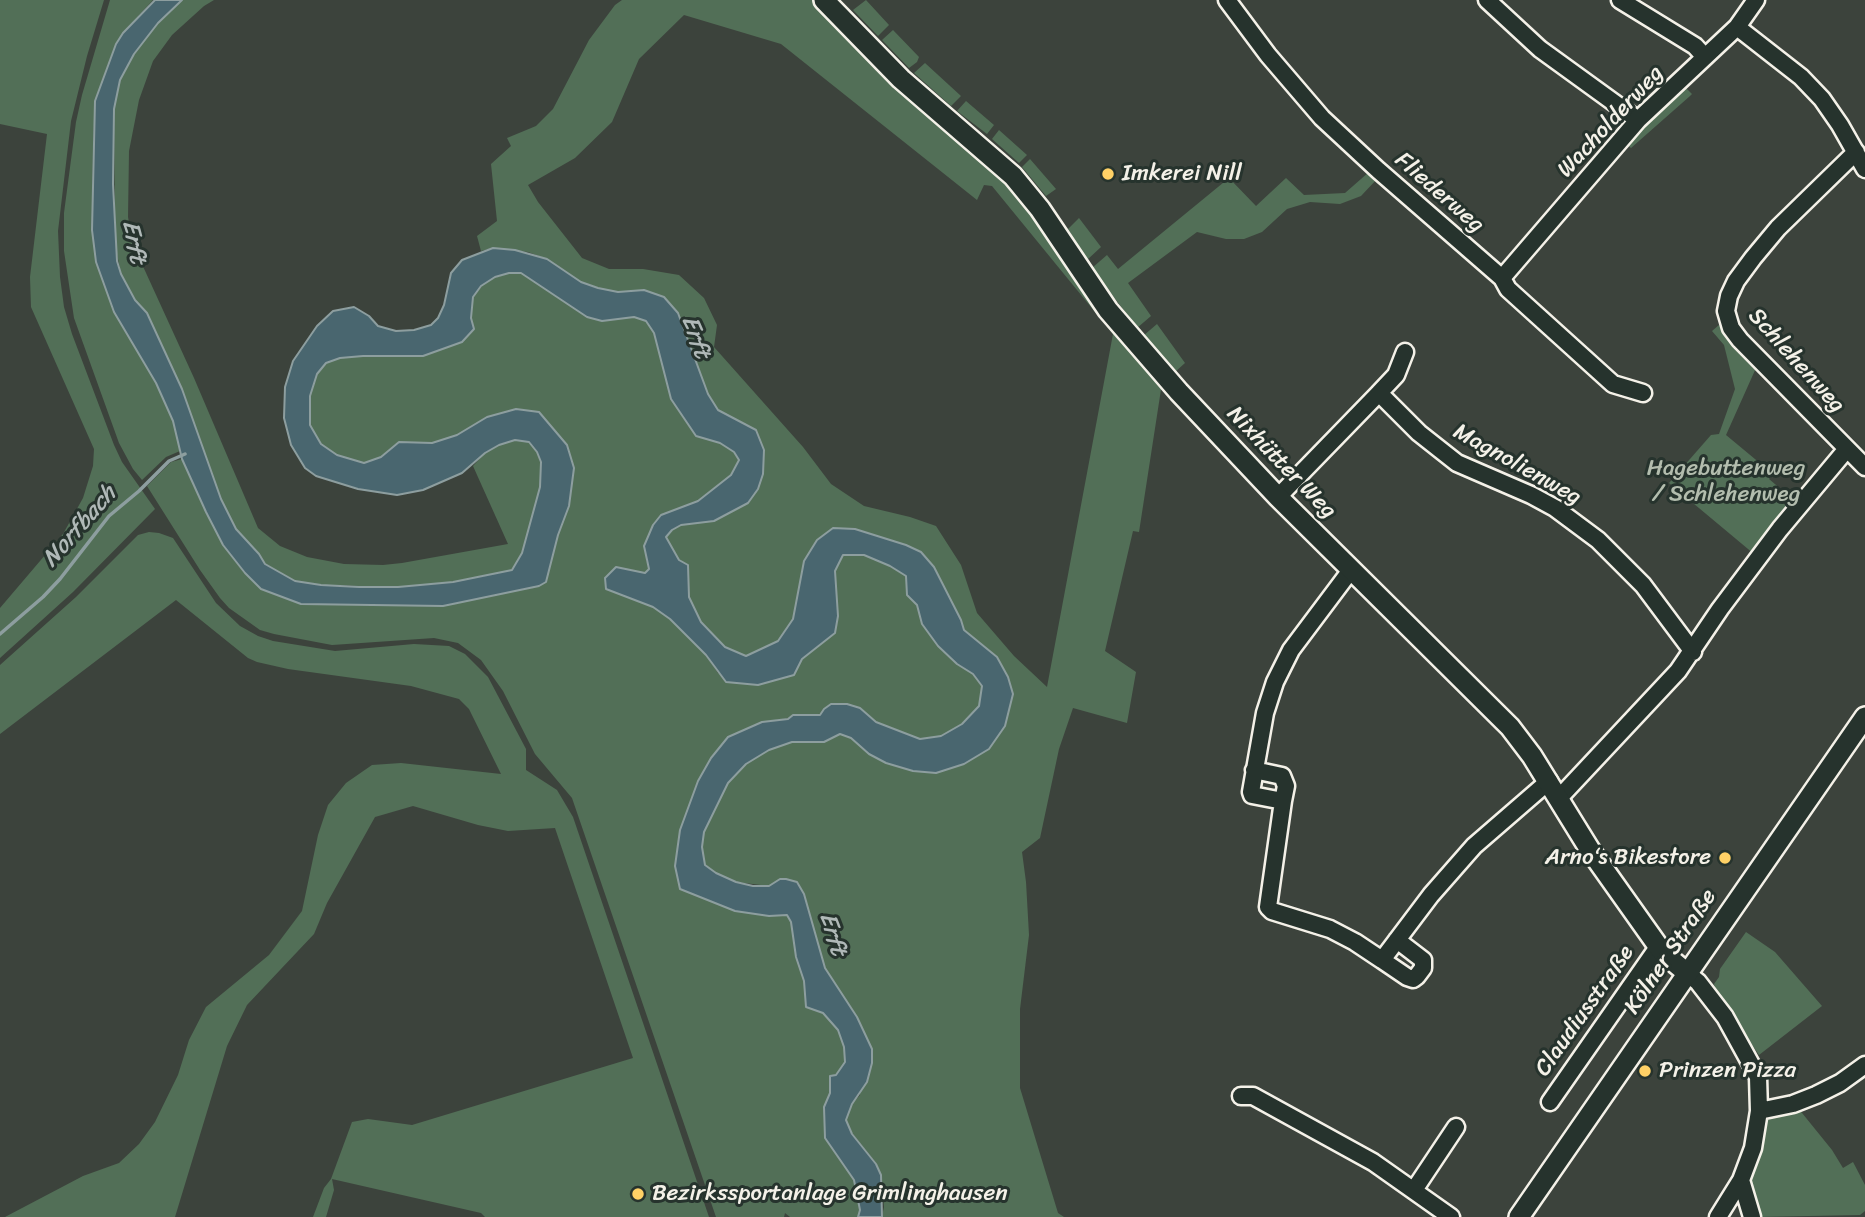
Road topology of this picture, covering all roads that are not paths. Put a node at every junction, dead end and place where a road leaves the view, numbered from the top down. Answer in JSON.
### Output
{"nodes":[{"id":1,"x":824,"y":0,"type":"edge"},
{"id":2,"x":1227,"y":0,"type":"edge"},
{"id":3,"x":1487,"y":0,"type":"edge"},
{"id":4,"x":1620,"y":0,"type":"edge"},
{"id":5,"x":1756,"y":0,"type":"edge"},
{"id":6,"x":1737,"y":27,"type":"junction"},
{"id":7,"x":1705,"y":57,"type":"junction"},
{"id":8,"x":1638,"y":120,"type":"junction"},
{"id":9,"x":1856,"y":152,"type":"junction"},
{"id":10,"x":1865,"y":169,"type":"edge"},
{"id":11,"x":1502,"y":278,"type":"junction"},
{"id":12,"x":1405,"y":352,"type":"dead end"},
{"id":13,"x":1379,"y":393,"type":"junction"},
{"id":14,"x":1643,"y":393,"type":"dead end"},
{"id":15,"x":1846,"y":450,"type":"junction"},
{"id":16,"x":1865,"y":467,"type":"edge"},
{"id":17,"x":1278,"y":497,"type":"junction"},
{"id":18,"x":1351,"y":570,"type":"junction"},
{"id":19,"x":1693,"y":652,"type":"junction"},
{"id":20,"x":1865,"y":717,"type":"edge"},
{"id":21,"x":1254,"y":770,"type":"junction"},
{"id":22,"x":1554,"y":790,"type":"junction"},
{"id":23,"x":1283,"y":801,"type":"junction"},
{"id":24,"x":1397,"y":940,"type":"junction"},
{"id":25,"x":1658,"y":947,"type":"junction"},
{"id":26,"x":1382,"y":960,"type":"junction"},
{"id":27,"x":1687,"y":973,"type":"junction"},
{"id":28,"x":1863,"y":1071,"type":"edge"},
{"id":29,"x":1241,"y":1096,"type":"dead end"},
{"id":30,"x":1550,"y":1102,"type":"dead end"},
{"id":31,"x":1759,"y":1111,"type":"junction"},
{"id":32,"x":1456,"y":1127,"type":"dead end"},
{"id":33,"x":1741,"y":1180,"type":"junction"},
{"id":34,"x":1414,"y":1191,"type":"junction"},
{"id":35,"x":1451,"y":1217,"type":"edge"},
{"id":36,"x":1520,"y":1217,"type":"edge"},
{"id":37,"x":1718,"y":1217,"type":"edge"},
{"id":38,"x":1752,"y":1217,"type":"edge"}],
"edges":[{"from":1,"to":17,"type":"main road","name":"Nixhütter Weg"},
{"from":2,"to":11,"type":"street","name":"Fliederweg"},
{"from":3,"to":8,"type":"street"},
{"from":4,"to":7,"type":"street"},
{"from":5,"to":6,"type":"street","name":"Wacholderweg"},
{"from":6,"to":7,"type":"street","name":"Wacholderweg"},
{"from":6,"to":9,"type":"street"},
{"from":7,"to":8,"type":"street","name":"Wacholderweg"},
{"from":8,"to":11,"type":"street","name":"Wacholderweg"},
{"from":9,"to":10,"type":"street"},
{"from":9,"to":15,"type":"street","name":"Schlehenweg"},
{"from":11,"to":14,"type":"street","name":"Fliederweg"},
{"from":12,"to":13,"type":"street"},
{"from":13,"to":17,"type":"street"},
{"from":13,"to":19,"type":"street","name":"Magnolienweg"},
{"from":15,"to":16,"type":"street","name":"Schlehenweg"},
{"from":15,"to":19,"type":"street"},
{"from":17,"to":18,"type":"main road","name":"Nixhütter Weg"},
{"from":18,"to":21,"type":"street"},
{"from":18,"to":22,"type":"main road","name":"Nixhütter Weg"},
{"from":19,"to":22,"type":"street"},
{"from":20,"to":27,"type":"main road","name":"Kölner Straße"},
{"from":21,"to":23,"type":"street"},
{"from":21,"to":23,"type":"street"},
{"from":22,"to":24,"type":"street"},
{"from":22,"to":25,"type":"main road","name":"Nixhütter Weg"},
{"from":23,"to":26,"type":"street"},
{"from":24,"to":26,"type":"street"},
{"from":24,"to":26,"type":"street"},
{"from":25,"to":27,"type":"main road","name":"Nixhütter Weg"},
{"from":25,"to":30,"type":"street","name":"Claudiusstraße"},
{"from":27,"to":31,"type":"street"},
{"from":27,"to":36,"type":"main road","name":"Kölner Straße"},
{"from":28,"to":31,"type":"street"},
{"from":29,"to":34,"type":"street"},
{"from":31,"to":33,"type":"street"},
{"from":32,"to":34,"type":"street"},
{"from":33,"to":37,"type":"street"},
{"from":33,"to":38,"type":"street"},
{"from":34,"to":35,"type":"street"}]}
